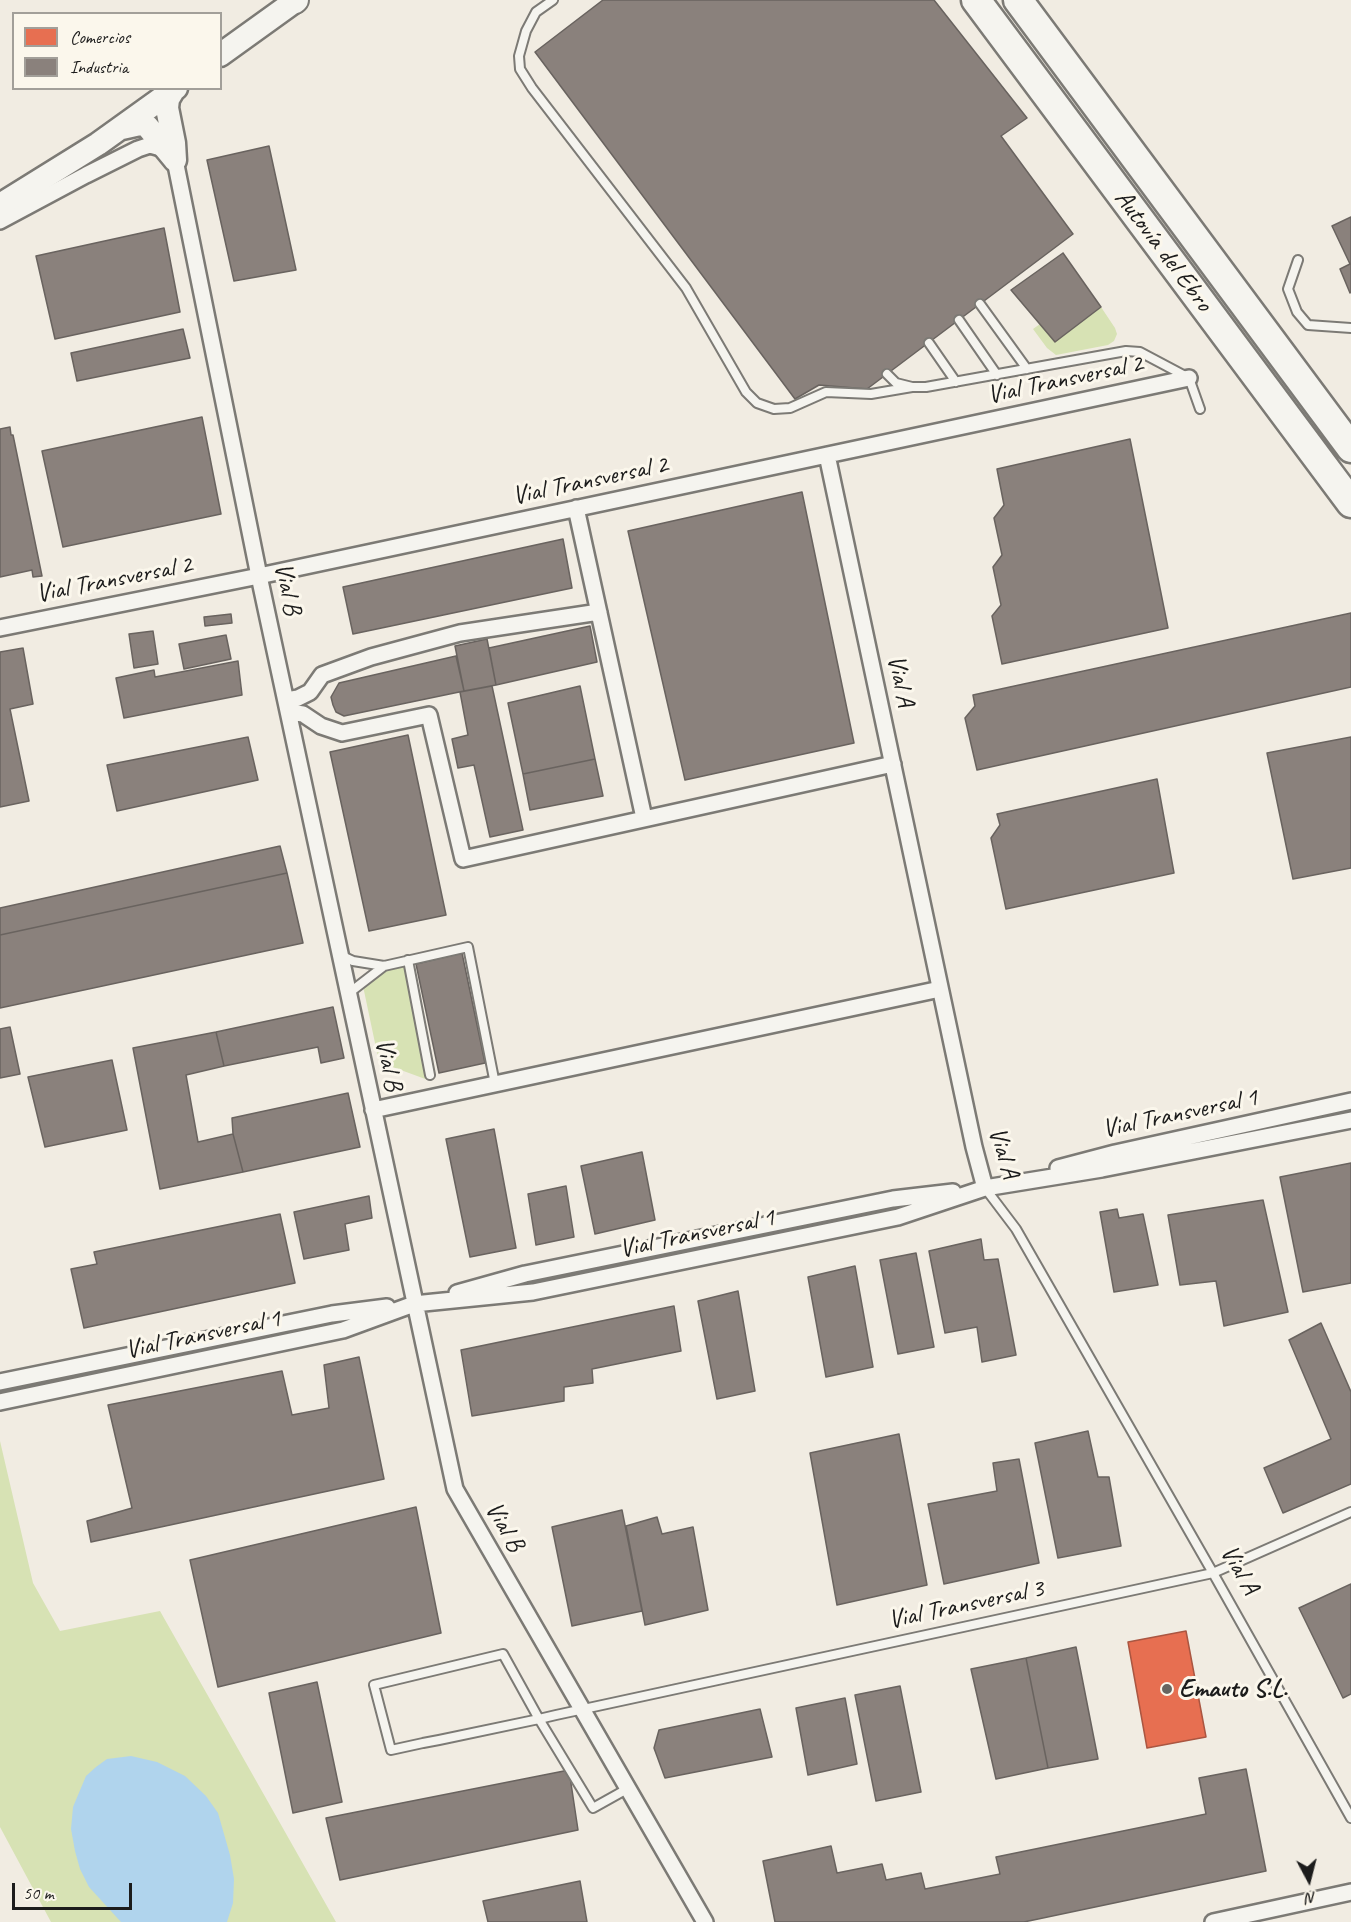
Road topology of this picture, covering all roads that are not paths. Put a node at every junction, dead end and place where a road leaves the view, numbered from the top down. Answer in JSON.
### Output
{"nodes":[{"id":1,"x":291,"y":0,"type":"edge"},
{"id":2,"x":553,"y":0,"type":"edge"},
{"id":3,"x":976,"y":0,"type":"edge"},
{"id":4,"x":1018,"y":0,"type":"edge"},
{"id":5,"x":1038,"y":0,"type":"edge"},
{"id":6,"x":222,"y":43,"type":"edge"},
{"id":7,"x":222,"y":53,"type":"edge"},
{"id":8,"x":159,"y":90,"type":"edge"},
{"id":9,"x":174,"y":90,"type":"edge"},
{"id":10,"x":174,"y":90,"type":"edge"},
{"id":11,"x":121,"y":128,"type":"junction"},
{"id":12,"x":77,"y":158,"type":"junction"},
{"id":13,"x":175,"y":160,"type":"junction"},
{"id":14,"x":0,"y":190,"type":"edge"},
{"id":15,"x":0,"y":205,"type":"edge"},
{"id":16,"x":0,"y":212,"type":"edge"},
{"id":17,"x":0,"y":221,"type":"edge"},
{"id":18,"x":1298,"y":260,"type":"dead end"},
{"id":19,"x":980,"y":304,"type":"dead end"},
{"id":20,"x":959,"y":320,"type":"dead end"},
{"id":21,"x":1351,"y":328,"type":"edge"},
{"id":22,"x":929,"y":343,"type":"dead end"},
{"id":23,"x":1027,"y":369,"type":"junction"},
{"id":24,"x":887,"y":374,"type":"dead end"},
{"id":25,"x":997,"y":375,"type":"junction"},
{"id":26,"x":1189,"y":378,"type":"junction"},
{"id":27,"x":956,"y":382,"type":"junction"},
{"id":28,"x":912,"y":387,"type":"junction"},
{"id":29,"x":1200,"y":409,"type":"dead end"},
{"id":30,"x":1351,"y":419,"type":"edge"},
{"id":31,"x":1351,"y":448,"type":"edge"},
{"id":32,"x":827,"y":455,"type":"junction"},
{"id":33,"x":1351,"y":503,"type":"edge"},
{"id":34,"x":576,"y":508,"type":"junction"},
{"id":35,"x":259,"y":576,"type":"junction"},
{"id":36,"x":599,"y":612,"type":"junction"},
{"id":37,"x":0,"y":628,"type":"edge"},
{"id":38,"x":288,"y":706,"type":"junction"},
{"id":39,"x":893,"y":764,"type":"junction"},
{"id":40,"x":644,"y":818,"type":"junction"},
{"id":41,"x":340,"y":955,"type":"junction"},
{"id":42,"x":408,"y":960,"type":"junction"},
{"id":43,"x":384,"y":966,"type":"junction"},
{"id":44,"x":940,"y":988,"type":"junction"},
{"id":45,"x":349,"y":993,"type":"junction"},
{"id":46,"x":430,"y":1075,"type":"dead end"},
{"id":47,"x":495,"y":1084,"type":"junction"},
{"id":48,"x":1351,"y":1101,"type":"edge"},
{"id":49,"x":373,"y":1110,"type":"junction"},
{"id":50,"x":1351,"y":1120,"type":"edge"},
{"id":51,"x":985,"y":1188,"type":"junction"},
{"id":52,"x":414,"y":1304,"type":"junction"},
{"id":53,"x":0,"y":1382,"type":"edge"},
{"id":54,"x":0,"y":1402,"type":"edge"},
{"id":55,"x":1351,"y":1512,"type":"edge"},
{"id":56,"x":1214,"y":1573,"type":"junction"},
{"id":57,"x":581,"y":1710,"type":"junction"},
{"id":58,"x":539,"y":1719,"type":"junction"},
{"id":59,"x":627,"y":1789,"type":"junction"},
{"id":60,"x":1351,"y":1818,"type":"edge"},
{"id":61,"x":1351,"y":1892,"type":"edge"},
{"id":62,"x":705,"y":1922,"type":"edge"},
{"id":63,"x":1214,"y":1922,"type":"edge"}],
"edges":[{"from":1,"to":6,"type":"main road"},
{"from":1,"to":7,"type":"main road"},
{"from":2,"to":28,"type":"lane"},
{"from":3,"to":33,"type":"highway","name":"Autovía del Ebro"},
{"from":4,"to":31,"type":"highway","name":"Autovía del Ebro"},
{"from":5,"to":30,"type":"highway"},
{"from":8,"to":14,"type":"main road"},
{"from":9,"to":11,"type":"main road"},
{"from":10,"to":13,"type":"main road"},
{"from":11,"to":12,"type":"main road"},
{"from":11,"to":13,"type":"main road"},
{"from":12,"to":15,"type":"main road"},
{"from":12,"to":16,"type":"main road"},
{"from":13,"to":17,"type":"street"},
{"from":13,"to":35,"type":"street","name":"Vial B"},
{"from":18,"to":21,"type":"lane"},
{"from":19,"to":23,"type":"lane"},
{"from":20,"to":25,"type":"lane"},
{"from":22,"to":27,"type":"lane"},
{"from":23,"to":25,"type":"lane"},
{"from":23,"to":26,"type":"lane"},
{"from":24,"to":28,"type":"lane"},
{"from":25,"to":27,"type":"lane"},
{"from":26,"to":29,"type":"lane"},
{"from":26,"to":32,"type":"street","name":"Vial Transversal 2"},
{"from":27,"to":28,"type":"lane"},
{"from":32,"to":34,"type":"street","name":"Vial Transversal 2"},
{"from":32,"to":39,"type":"street","name":"Vial A"},
{"from":34,"to":35,"type":"street","name":"Vial Transversal 2"},
{"from":34,"to":36,"type":"street"},
{"from":35,"to":37,"type":"street","name":"Vial Transversal 2"},
{"from":35,"to":38,"type":"street","name":"Vial B"},
{"from":36,"to":38,"type":"street"},
{"from":36,"to":40,"type":"street"},
{"from":38,"to":40,"type":"street"},
{"from":38,"to":41,"type":"street","name":"Vial B"},
{"from":39,"to":40,"type":"street"},
{"from":39,"to":44,"type":"street","name":"Vial A"},
{"from":41,"to":43,"type":"lane"},
{"from":41,"to":45,"type":"street","name":"Vial B"},
{"from":42,"to":43,"type":"lane"},
{"from":42,"to":46,"type":"lane"},
{"from":42,"to":47,"type":"lane"},
{"from":43,"to":45,"type":"lane"},
{"from":44,"to":47,"type":"street"},
{"from":44,"to":51,"type":"street","name":"Vial A"},
{"from":45,"to":49,"type":"street","name":"Vial B"},
{"from":47,"to":49,"type":"street"},
{"from":48,"to":51,"type":"street","name":"Vial Transversal 1"},
{"from":49,"to":52,"type":"street","name":"Vial B"},
{"from":50,"to":51,"type":"street","name":"Vial Transversal 1"},
{"from":51,"to":52,"type":"street","name":"Vial Transversal 1"},
{"from":51,"to":56,"type":"lane","name":"Vial A"},
{"from":52,"to":53,"type":"street","name":"Vial Transversal 1"},
{"from":52,"to":54,"type":"street","name":"Vial Transversal 1"},
{"from":52,"to":57,"type":"street","name":"Vial B"},
{"from":55,"to":56,"type":"lane","name":"Vial Transversal 3"},
{"from":56,"to":57,"type":"lane","name":"Vial Transversal 3"},
{"from":56,"to":60,"type":"lane","name":"Vial A"},
{"from":57,"to":58,"type":"lane","name":"Vial Transversal 3"},
{"from":57,"to":59,"type":"street","name":"Vial B"},
{"from":58,"to":58,"type":"lane"},
{"from":58,"to":59,"type":"lane"},
{"from":59,"to":62,"type":"street","name":"Vial B"},
{"from":61,"to":63,"type":"street"}]}
